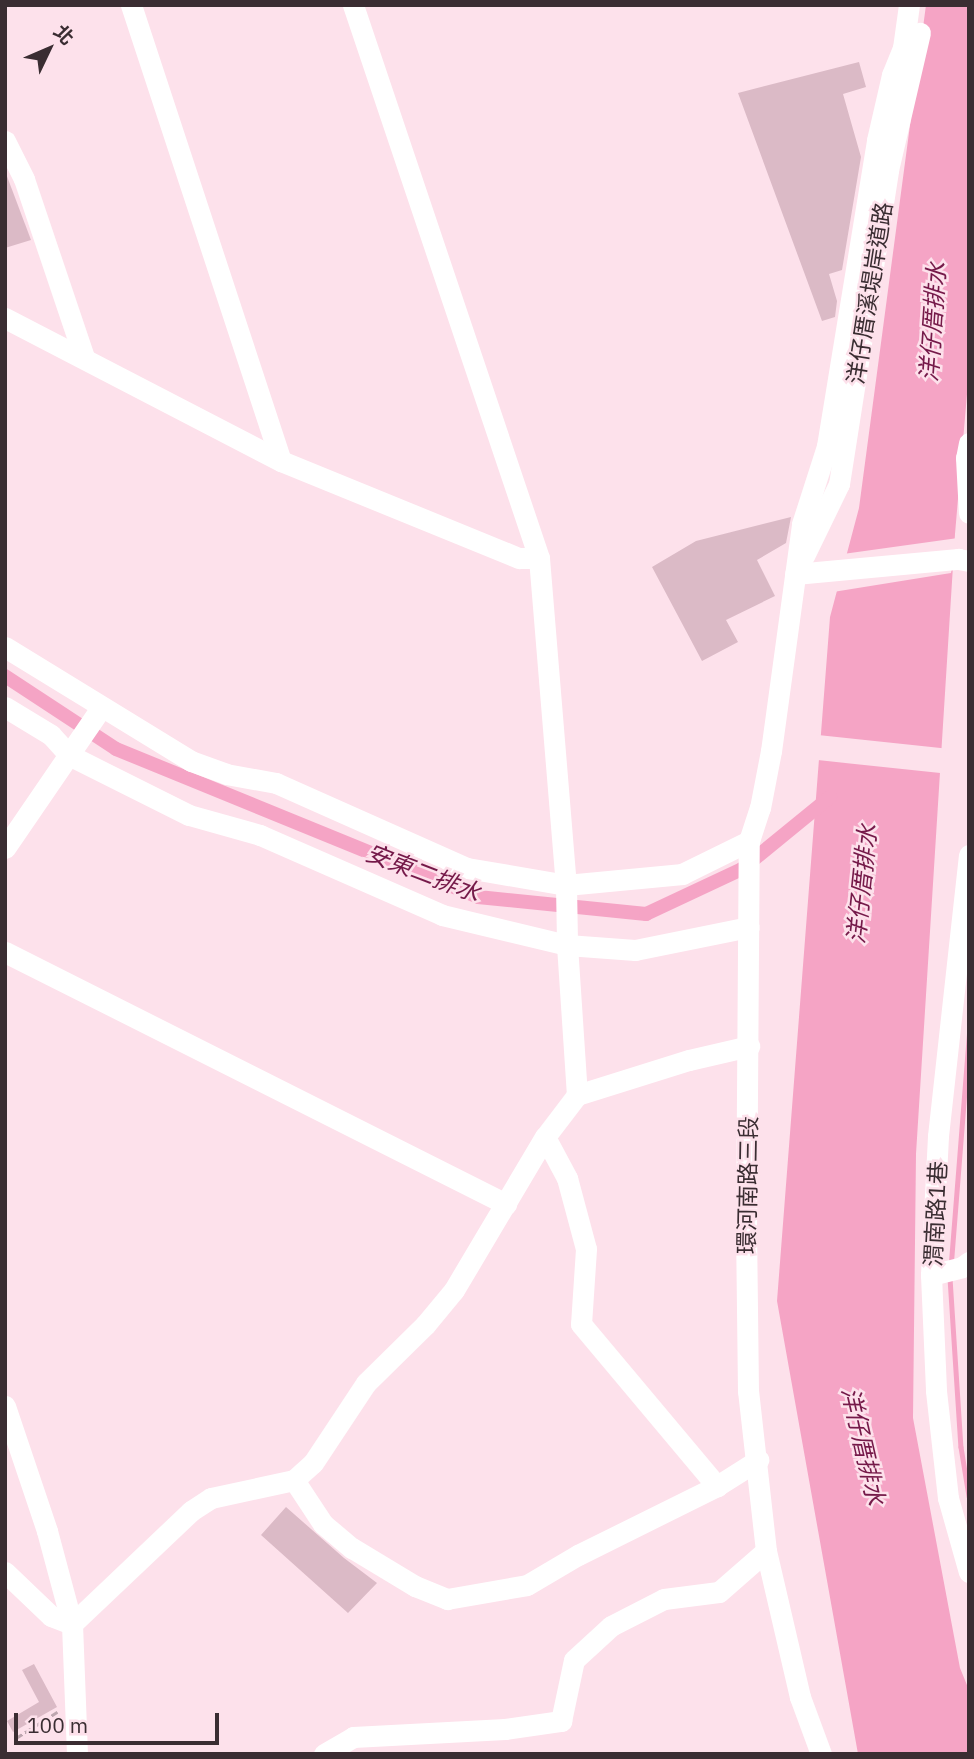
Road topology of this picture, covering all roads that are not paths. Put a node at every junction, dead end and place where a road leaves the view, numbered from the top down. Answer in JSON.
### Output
{"nodes":[{"id":1,"x":131,"y":5,"type":"edge"},
{"id":2,"x":353,"y":5,"type":"edge"},
{"id":3,"x":909,"y":5,"type":"edge"},
{"id":4,"x":922,"y":5,"type":"edge"},
{"id":5,"x":5,"y":141,"type":"edge"},
{"id":6,"x":5,"y":318,"type":"edge"},
{"id":7,"x":83,"y":357,"type":"junction"},
{"id":8,"x":969,"y":443,"type":"edge"},
{"id":9,"x":281,"y":461,"type":"junction"},
{"id":10,"x":969,"y":513,"type":"edge"},
{"id":11,"x":539,"y":558,"type":"junction"},
{"id":12,"x":969,"y":561,"type":"edge"},
{"id":13,"x":795,"y":574,"type":"junction"},
{"id":14,"x":5,"y":647,"type":"edge"},
{"id":15,"x":5,"y":707,"type":"edge"},
{"id":16,"x":101,"y":708,"type":"junction"},
{"id":17,"x":72,"y":752,"type":"junction"},
{"id":18,"x":749,"y":841,"type":"junction"},
{"id":19,"x":5,"y":848,"type":"edge"},
{"id":20,"x":969,"y":855,"type":"edge"},
{"id":21,"x":566,"y":890,"type":"junction"},
{"id":22,"x":750,"y":918,"type":"junction"},
{"id":23,"x":566,"y":939,"type":"junction"},
{"id":24,"x":5,"y":952,"type":"edge"},
{"id":25,"x":748,"y":1046,"type":"junction"},
{"id":26,"x":577,"y":1095,"type":"junction"},
{"id":27,"x":545,"y":1138,"type":"junction"},
{"id":28,"x":506,"y":1204,"type":"junction"},
{"id":29,"x":969,"y":1262,"type":"edge"},
{"id":30,"x":932,"y":1275,"type":"junction"},
{"id":31,"x":5,"y":1406,"type":"edge"},
{"id":32,"x":758,"y":1461,"type":"junction"},
{"id":33,"x":294,"y":1480,"type":"junction"},
{"id":34,"x":717,"y":1486,"type":"junction"},
{"id":35,"x":765,"y":1551,"type":"junction"},
{"id":36,"x":5,"y":1572,"type":"edge"},
{"id":37,"x":969,"y":1572,"type":"edge"},
{"id":38,"x":72,"y":1624,"type":"junction"},
{"id":39,"x":77,"y":1754,"type":"edge"},
{"id":40,"x":324,"y":1754,"type":"edge"},
{"id":41,"x":821,"y":1754,"type":"edge"}],
"edges":[{"from":1,"to":9,"type":"street"},
{"from":2,"to":11,"type":"street"},
{"from":3,"to":13,"type":"street","name":"環河南路三段"},
{"from":4,"to":13,"type":"street","name":"洋仔厝溪堤岸道路"},
{"from":5,"to":7,"type":"street"},
{"from":6,"to":7,"type":"street"},
{"from":7,"to":9,"type":"street"},
{"from":8,"to":10,"type":"street"},
{"from":9,"to":11,"type":"street"},
{"from":11,"to":21,"type":"street"},
{"from":12,"to":13,"type":"street"},
{"from":13,"to":18,"type":"street","name":"環河南路三段"},
{"from":14,"to":16,"type":"street"},
{"from":15,"to":17,"type":"street"},
{"from":16,"to":17,"type":"street"},
{"from":16,"to":21,"type":"street"},
{"from":17,"to":19,"type":"street"},
{"from":17,"to":23,"type":"street"},
{"from":18,"to":21,"type":"street"},
{"from":18,"to":22,"type":"street","name":"環河南路三段"},
{"from":20,"to":30,"type":"street","name":"渭南路1巷"},
{"from":21,"to":23,"type":"street"},
{"from":22,"to":23,"type":"street"},
{"from":22,"to":25,"type":"street","name":"環河南路三段"},
{"from":23,"to":26,"type":"street"},
{"from":24,"to":28,"type":"street"},
{"from":25,"to":26,"type":"street"},
{"from":25,"to":32,"type":"street","name":"環河南路三段"},
{"from":26,"to":27,"type":"street"},
{"from":27,"to":28,"type":"street"},
{"from":27,"to":34,"type":"street"},
{"from":28,"to":33,"type":"street"},
{"from":29,"to":30,"type":"street"},
{"from":30,"to":37,"type":"street","name":"渭南路1巷"},
{"from":31,"to":38,"type":"street"},
{"from":32,"to":34,"type":"street"},
{"from":32,"to":35,"type":"street","name":"環河南路三段"},
{"from":33,"to":34,"type":"street"},
{"from":33,"to":38,"type":"street"},
{"from":35,"to":40,"type":"street"},
{"from":35,"to":41,"type":"street"},
{"from":36,"to":38,"type":"street"},
{"from":38,"to":39,"type":"street"}]}
